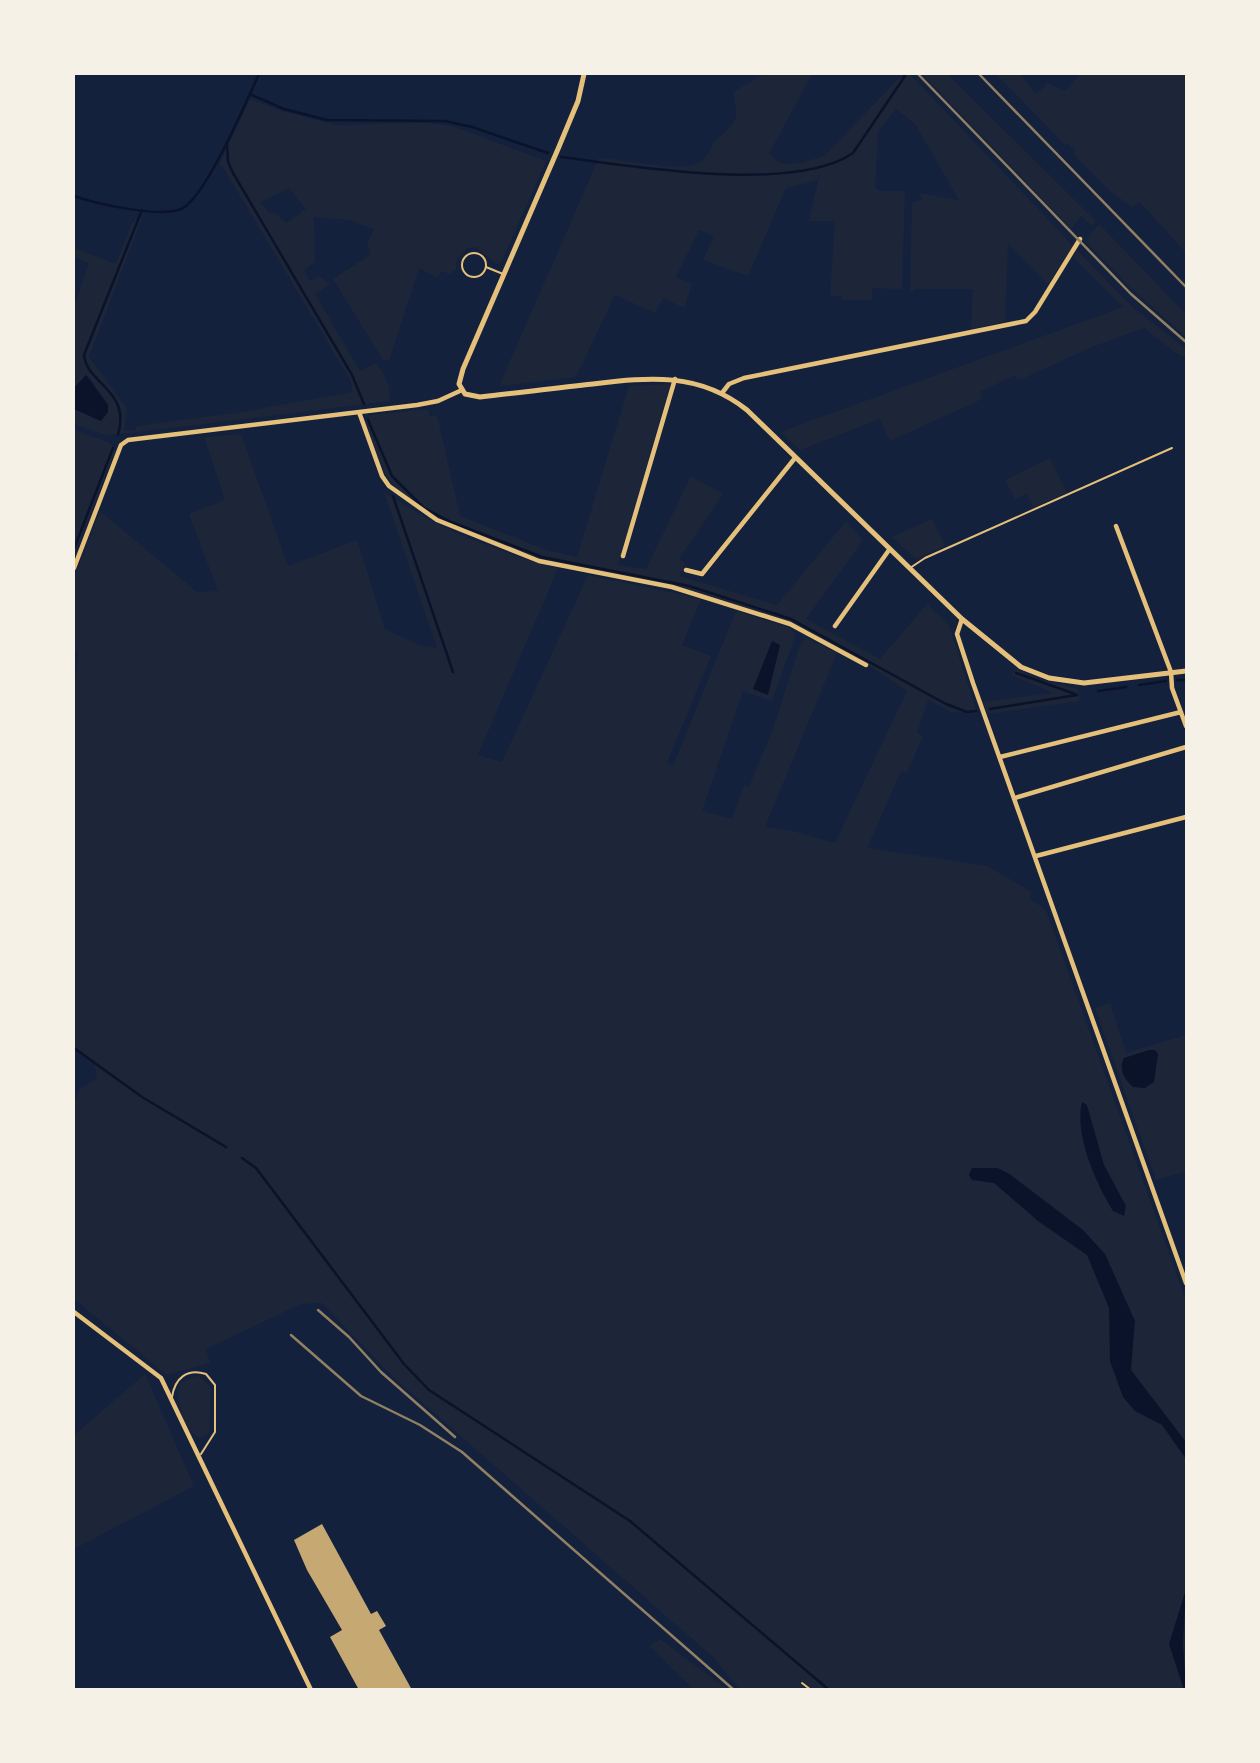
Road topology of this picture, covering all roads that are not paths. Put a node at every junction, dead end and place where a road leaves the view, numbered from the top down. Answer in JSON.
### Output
{"nodes":[{"id":1,"x":584,"y":74,"type":"edge"},
{"id":2,"x":1080,"y":239,"type":"dead end"},
{"id":3,"x":485,"y":267,"type":"junction"},
{"id":4,"x":504,"y":274,"type":"junction"},
{"id":5,"x":676,"y":378,"type":"junction"},
{"id":6,"x":461,"y":390,"type":"junction"},
{"id":7,"x":722,"y":393,"type":"junction"},
{"id":8,"x":359,"y":412,"type":"junction"},
{"id":9,"x":1172,"y":448,"type":"dead end"},
{"id":10,"x":795,"y":457,"type":"junction"},
{"id":11,"x":1116,"y":526,"type":"dead end"},
{"id":12,"x":889,"y":550,"type":"junction"},
{"id":13,"x":623,"y":556,"type":"dead end"},
{"id":14,"x":74,"y":568,"type":"edge"},
{"id":15,"x":909,"y":569,"type":"junction"},
{"id":16,"x":686,"y":570,"type":"dead end"},
{"id":17,"x":962,"y":618,"type":"junction"},
{"id":18,"x":835,"y":626,"type":"dead end"},
{"id":19,"x":866,"y":665,"type":"dead end"},
{"id":20,"x":1186,"y":671,"type":"edge"},
{"id":21,"x":1171,"y":672,"type":"junction"},
{"id":22,"x":1181,"y":712,"type":"junction"},
{"id":23,"x":1186,"y":726,"type":"edge"},
{"id":24,"x":1186,"y":747,"type":"edge"},
{"id":25,"x":1000,"y":757,"type":"junction"},
{"id":26,"x":1015,"y":798,"type":"junction"},
{"id":27,"x":1186,"y":817,"type":"edge"},
{"id":28,"x":1036,"y":856,"type":"junction"},
{"id":29,"x":1186,"y":1283,"type":"edge"},
{"id":30,"x":74,"y":1312,"type":"edge"},
{"id":31,"x":172,"y":1398,"type":"junction"},
{"id":32,"x":198,"y":1458,"type":"junction"},
{"id":33,"x":311,"y":1689,"type":"edge"}],
"edges":[{"from":1,"to":4,"type":"street"},
{"from":2,"to":7,"type":"street"},
{"from":3,"to":3,"type":"lane"},
{"from":3,"to":4,"type":"lane"},
{"from":4,"to":6,"type":"street"},
{"from":5,"to":6,"type":"street"},
{"from":5,"to":7,"type":"street"},
{"from":5,"to":13,"type":"street"},
{"from":6,"to":8,"type":"street"},
{"from":7,"to":10,"type":"street"},
{"from":8,"to":14,"type":"street"},
{"from":8,"to":19,"type":"street"},
{"from":9,"to":15,"type":"lane"},
{"from":10,"to":12,"type":"street"},
{"from":10,"to":16,"type":"street"},
{"from":11,"to":21,"type":"street"},
{"from":12,"to":15,"type":"street"},
{"from":12,"to":18,"type":"street"},
{"from":15,"to":17,"type":"street"},
{"from":17,"to":21,"type":"street"},
{"from":17,"to":25,"type":"street"},
{"from":20,"to":21,"type":"street"},
{"from":21,"to":22,"type":"street"},
{"from":22,"to":23,"type":"street"},
{"from":22,"to":25,"type":"street"},
{"from":24,"to":26,"type":"street"},
{"from":25,"to":26,"type":"street"},
{"from":26,"to":28,"type":"street"},
{"from":27,"to":28,"type":"street"},
{"from":28,"to":29,"type":"street"},
{"from":30,"to":31,"type":"street"},
{"from":31,"to":32,"type":"street"},
{"from":31,"to":32,"type":"lane"},
{"from":32,"to":33,"type":"street"}]}
